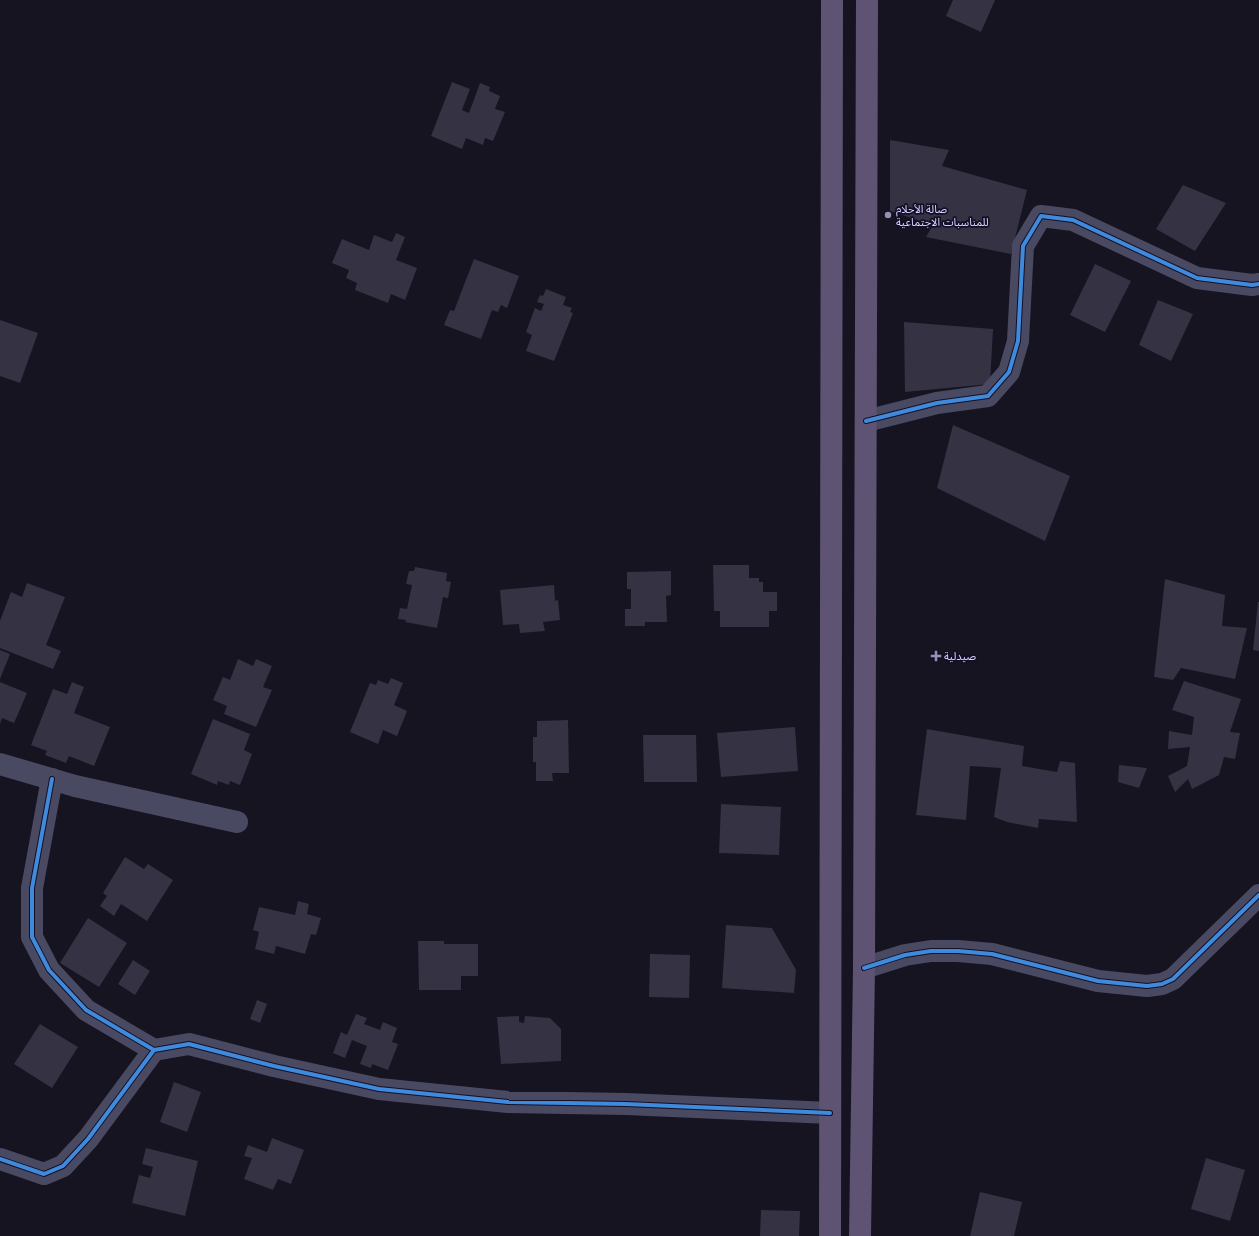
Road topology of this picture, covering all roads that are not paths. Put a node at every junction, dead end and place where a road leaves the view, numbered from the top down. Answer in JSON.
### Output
{"nodes":[{"id":1,"x":832,"y":0,"type":"edge"},
{"id":2,"x":867,"y":0,"type":"edge"},
{"id":3,"x":1259,"y":284,"type":"edge"},
{"id":4,"x":866,"y":421,"type":"junction"},
{"id":5,"x":0,"y":764,"type":"edge"},
{"id":6,"x":52,"y":779,"type":"junction"},
{"id":7,"x":236,"y":822,"type":"dead end"},
{"id":8,"x":1259,"y":895,"type":"edge"},
{"id":9,"x":864,"y":968,"type":"junction"},
{"id":10,"x":154,"y":1050,"type":"junction"},
{"id":11,"x":830,"y":1113,"type":"junction"},
{"id":12,"x":0,"y":1159,"type":"edge"},
{"id":13,"x":830,"y":1236,"type":"edge"},
{"id":14,"x":860,"y":1236,"type":"edge"}],
"edges":[{"from":1,"to":11,"type":"main road"},
{"from":2,"to":4,"type":"main road"},
{"from":3,"to":4,"type":"street"},
{"from":4,"to":9,"type":"main road"},
{"from":5,"to":6,"type":"street"},
{"from":6,"to":7,"type":"street"},
{"from":6,"to":10,"type":"street"},
{"from":8,"to":9,"type":"street"},
{"from":9,"to":14,"type":"main road"},
{"from":10,"to":11,"type":"street"},
{"from":10,"to":12,"type":"street"},
{"from":11,"to":13,"type":"main road"}]}
